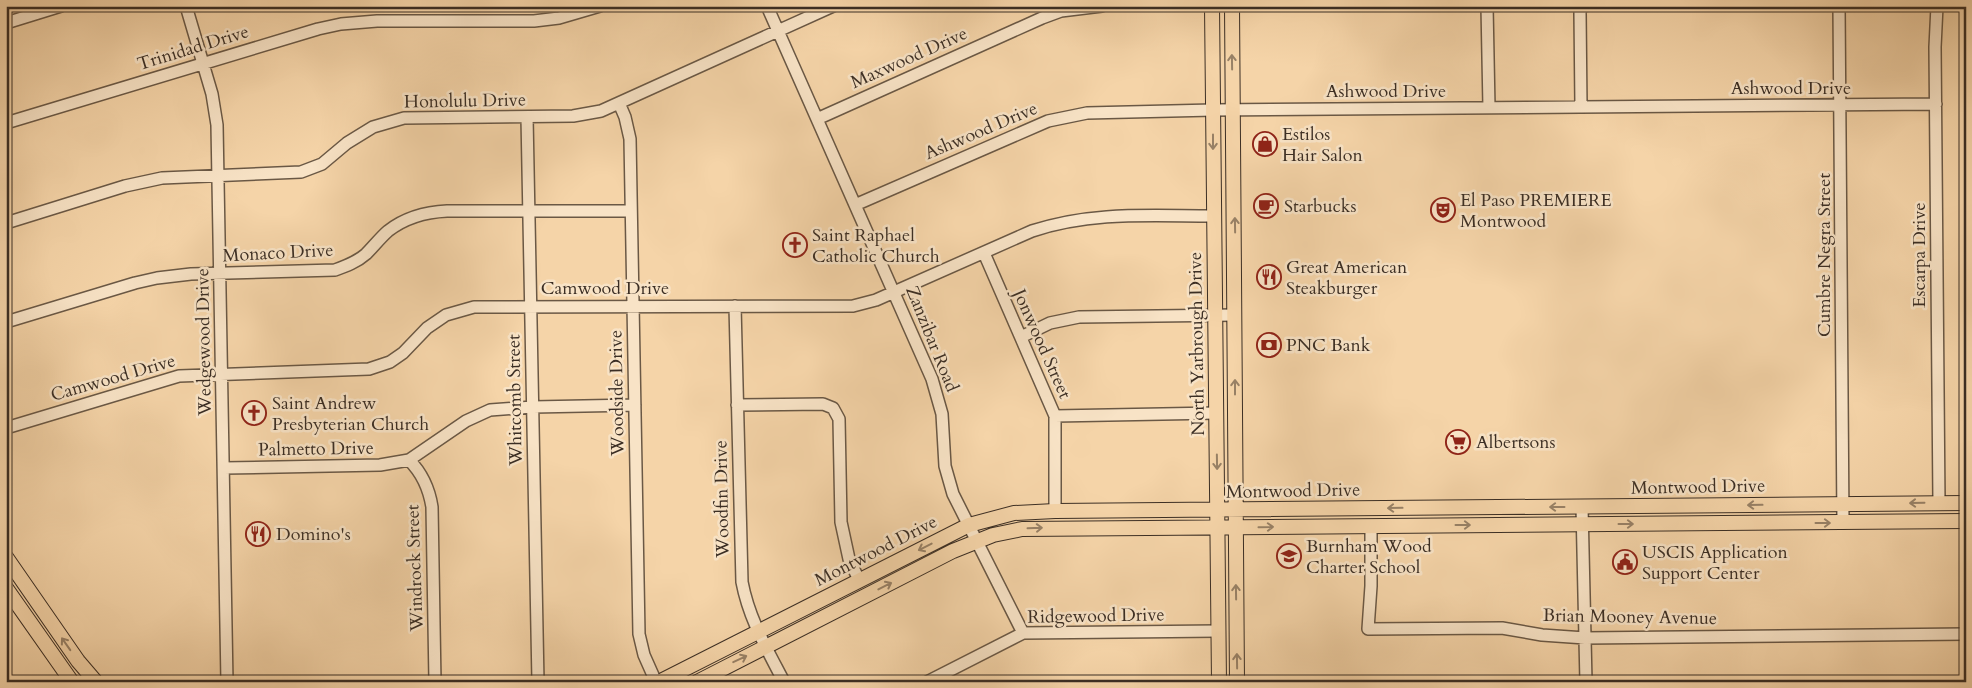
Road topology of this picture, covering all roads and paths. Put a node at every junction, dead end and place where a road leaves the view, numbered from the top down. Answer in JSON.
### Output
{"nodes":[{"id":1,"x":61,"y":6,"type":"edge"},
{"id":2,"x":186,"y":6,"type":"edge"},
{"id":3,"x":600,"y":6,"type":"edge"},
{"id":4,"x":767,"y":6,"type":"edge"},
{"id":5,"x":833,"y":6,"type":"edge"},
{"id":6,"x":1102,"y":6,"type":"edge"},
{"id":7,"x":1212,"y":6,"type":"edge"},
{"id":8,"x":1232,"y":6,"type":"edge"},
{"id":9,"x":1487,"y":6,"type":"edge"},
{"id":10,"x":1582,"y":6,"type":"edge"},
{"id":11,"x":1839,"y":6,"type":"edge"},
{"id":12,"x":1937,"y":6,"type":"edge"},
{"id":13,"x":6,"y":23,"type":"edge"},
{"id":14,"x":778,"y":31,"type":"junction"},
{"id":15,"x":203,"y":63,"type":"junction"},
{"id":16,"x":619,"y":103,"type":"junction"},
{"id":17,"x":1936,"y":104,"type":"junction"},
{"id":18,"x":1840,"y":105,"type":"junction"},
{"id":19,"x":1581,"y":107,"type":"junction"},
{"id":20,"x":1489,"y":108,"type":"junction"},
{"id":21,"x":1213,"y":110,"type":"junction"},
{"id":22,"x":1233,"y":110,"type":"junction"},
{"id":23,"x":527,"y":117,"type":"junction"},
{"id":24,"x":817,"y":119,"type":"junction"},
{"id":25,"x":6,"y":123,"type":"edge"},
{"id":26,"x":219,"y":175,"type":"junction"},
{"id":27,"x":855,"y":205,"type":"junction"},
{"id":28,"x":631,"y":211,"type":"junction"},
{"id":29,"x":529,"y":212,"type":"junction"},
{"id":30,"x":1214,"y":216,"type":"junction"},
{"id":31,"x":6,"y":223,"type":"edge"},
{"id":32,"x":984,"y":253,"type":"junction"},
{"id":33,"x":220,"y":274,"type":"junction"},
{"id":34,"x":895,"y":291,"type":"junction"},
{"id":35,"x":634,"y":305,"type":"junction"},
{"id":36,"x":531,"y":306,"type":"junction"},
{"id":37,"x":735,"y":306,"type":"junction"},
{"id":38,"x":1215,"y":314,"type":"junction"},
{"id":39,"x":1235,"y":314,"type":"junction"},
{"id":40,"x":6,"y":322,"type":"edge"},
{"id":41,"x":1021,"y":337,"type":"junction"},
{"id":42,"x":222,"y":373,"type":"junction"},
{"id":43,"x":634,"y":405,"type":"junction"},
{"id":44,"x":737,"y":405,"type":"junction"},
{"id":45,"x":533,"y":406,"type":"junction"},
{"id":46,"x":1216,"y":414,"type":"junction"},
{"id":47,"x":1054,"y":416,"type":"junction"},
{"id":48,"x":6,"y":428,"type":"edge"},
{"id":49,"x":409,"y":460,"type":"junction"},
{"id":50,"x":224,"y":468,"type":"junction"},
{"id":51,"x":1939,"y":503,"type":"junction"},
{"id":52,"x":1966,"y":503,"type":"edge"},
{"id":53,"x":1843,"y":504,"type":"junction"},
{"id":54,"x":1582,"y":507,"type":"junction"},
{"id":55,"x":1235,"y":510,"type":"junction"},
{"id":56,"x":1055,"y":511,"type":"junction"},
{"id":57,"x":1217,"y":511,"type":"junction"},
{"id":58,"x":1966,"y":522,"type":"edge"},
{"id":59,"x":1843,"y":523,"type":"junction"},
{"id":60,"x":969,"y":525,"type":"junction"},
{"id":61,"x":1582,"y":525,"type":"junction"},
{"id":62,"x":1371,"y":526,"type":"junction"},
{"id":63,"x":1217,"y":527,"type":"junction"},
{"id":64,"x":1236,"y":527,"type":"junction"},
{"id":65,"x":976,"y":540,"type":"junction"},
{"id":66,"x":6,"y":557,"type":"edge"},
{"id":67,"x":859,"y":580,"type":"junction"},
{"id":68,"x":6,"y":588,"type":"edge"},
{"id":69,"x":1218,"y":631,"type":"junction"},
{"id":70,"x":758,"y":632,"type":"junction"},
{"id":71,"x":1023,"y":633,"type":"junction"},
{"id":72,"x":1966,"y":634,"type":"edge"},
{"id":73,"x":1585,"y":638,"type":"junction"},
{"id":74,"x":765,"y":648,"type":"junction"},
{"id":75,"x":72,"y":682,"type":"edge"},
{"id":76,"x":96,"y":682,"type":"edge"},
{"id":77,"x":228,"y":682,"type":"edge"},
{"id":78,"x":435,"y":682,"type":"edge"},
{"id":79,"x":538,"y":682,"type":"edge"},
{"id":80,"x":657,"y":682,"type":"edge"},
{"id":81,"x":697,"y":682,"type":"edge"},
{"id":82,"x":784,"y":682,"type":"edge"},
{"id":83,"x":927,"y":682,"type":"edge"},
{"id":84,"x":1219,"y":682,"type":"edge"},
{"id":85,"x":1237,"y":682,"type":"edge"},
{"id":86,"x":1586,"y":682,"type":"edge"}],
"edges":[{"from":1,"to":13,"type":"street"},
{"from":2,"to":15,"type":"street","name":"Wedgewood Drive"},
{"from":3,"to":15,"type":"street","name":"Trinidad Drive"},
{"from":4,"to":14,"type":"street","name":"Zanzibar Road"},
{"from":5,"to":14,"type":"street","name":"Honolulu Drive"},
{"from":6,"to":24,"type":"street","name":"Maxwood Drive"},
{"from":7,"to":21,"type":"main road","name":"North Yarbrough Drive"},
{"from":22,"to":8,"type":"main road","name":"North Yarbrough Drive","one_way":true},
{"from":9,"to":20,"type":"street"},
{"from":10,"to":19,"type":"street"},
{"from":11,"to":18,"type":"street","name":"Cumbre Negra Street"},
{"from":12,"to":17,"type":"street","name":"Escarpa Drive"},
{"from":14,"to":16,"type":"street","name":"Honolulu Drive"},
{"from":14,"to":24,"type":"street","name":"Zanzibar Road"},
{"from":15,"to":25,"type":"street","name":"Trinidad Drive"},
{"from":15,"to":26,"type":"street","name":"Wedgewood Drive"},
{"from":16,"to":23,"type":"street","name":"Honolulu Drive"},
{"from":16,"to":28,"type":"street","name":"Woodside Drive"},
{"from":17,"to":18,"type":"street","name":"Ashwood Drive"},
{"from":17,"to":51,"type":"street","name":"Escarpa Drive"},
{"from":18,"to":19,"type":"street","name":"Ashwood Drive"},
{"from":18,"to":53,"type":"street","name":"Cumbre Negra Street"},
{"from":19,"to":20,"type":"street","name":"Ashwood Drive"},
{"from":20,"to":22,"type":"street","name":"Ashwood Drive"},
{"from":21,"to":22,"type":"street","name":"Ashwood Drive"},
{"from":21,"to":27,"type":"street","name":"Ashwood Drive"},
{"from":21,"to":30,"type":"main road","name":"North Yarbrough Drive","one_way":true},
{"from":39,"to":22,"type":"main road","name":"North Yarbrough Drive","one_way":true},
{"from":23,"to":26,"type":"street","name":"Honolulu Drive"},
{"from":23,"to":29,"type":"street","name":"Whitcomb Street"},
{"from":24,"to":27,"type":"street","name":"Zanzibar Road"},
{"from":26,"to":31,"type":"street","name":"Honolulu Drive"},
{"from":26,"to":33,"type":"street","name":"Wedgewood Drive"},
{"from":27,"to":34,"type":"street","name":"Zanzibar Road"},
{"from":28,"to":29,"type":"street","name":"Monaco Drive"},
{"from":28,"to":35,"type":"street","name":"Woodside Drive"},
{"from":29,"to":33,"type":"street","name":"Monaco Drive"},
{"from":29,"to":36,"type":"street","name":"Whitcomb Street"},
{"from":30,"to":32,"type":"street","name":"Camwood Drive"},
{"from":30,"to":38,"type":"main road","name":"North Yarbrough Drive"},
{"from":32,"to":34,"type":"street","name":"Camwood Drive"},
{"from":32,"to":41,"type":"street","name":"Jonwood Street"},
{"from":33,"to":40,"type":"street","name":"Monaco Drive"},
{"from":33,"to":42,"type":"street","name":"Wedgewood Drive"},
{"from":34,"to":37,"type":"street","name":"Camwood Drive"},
{"from":34,"to":60,"type":"street","name":"Zanzibar Road"},
{"from":35,"to":36,"type":"street","name":"Camwood Drive"},
{"from":35,"to":37,"type":"street","name":"Camwood Drive"},
{"from":35,"to":43,"type":"street","name":"Woodside Drive"},
{"from":36,"to":42,"type":"street","name":"Camwood Drive"},
{"from":36,"to":45,"type":"street","name":"Whitcomb Street"},
{"from":37,"to":44,"type":"street","name":"Woodfin Drive"},
{"from":38,"to":39,"type":"street"},
{"from":38,"to":41,"type":"street"},
{"from":38,"to":46,"type":"main road","name":"North Yarbrough Drive"},
{"from":55,"to":39,"type":"main road","name":"North Yarbrough Drive","one_way":true},
{"from":41,"to":47,"type":"street","name":"Jonwood Street"},
{"from":42,"to":48,"type":"street","name":"Camwood Drive"},
{"from":42,"to":50,"type":"street","name":"Wedgewood Drive"},
{"from":43,"to":45,"type":"street","name":"Palmetto Drive"},
{"from":43,"to":80,"type":"street","name":"Woodside Drive"},
{"from":44,"to":67,"type":"street"},
{"from":44,"to":70,"type":"street","name":"Woodfin Drive"},
{"from":45,"to":49,"type":"street","name":"Palmetto Drive"},
{"from":45,"to":79,"type":"street","name":"Whitcomb Street"},
{"from":46,"to":47,"type":"street"},
{"from":46,"to":57,"type":"main road","name":"North Yarbrough Drive","one_way":true},
{"from":47,"to":56,"type":"street","name":"Jonwood Street"},
{"from":49,"to":50,"type":"street","name":"Palmetto Drive"},
{"from":49,"to":78,"type":"street","name":"Windrock Street"},
{"from":50,"to":77,"type":"street","name":"Wedgewood Drive"},
{"from":51,"to":52,"type":"main road","name":"Montwood Drive"},
{"from":51,"to":53,"type":"main road","name":"Montwood Drive","one_way":true},
{"from":53,"to":54,"type":"main road","name":"Montwood Drive","one_way":true},
{"from":53,"to":59,"type":"street","name":"Cumbre Negra Street"},
{"from":54,"to":55,"type":"main road","name":"Montwood Drive","one_way":true},
{"from":54,"to":61,"type":"street"},
{"from":55,"to":57,"type":"main road","name":"Montwood Drive"},
{"from":55,"to":64,"type":"main road","name":"North Yarbrough Drive"},
{"from":56,"to":57,"type":"main road","name":"Montwood Drive"},
{"from":56,"to":60,"type":"main road","name":"Montwood Drive"},
{"from":57,"to":63,"type":"main road","name":"North Yarbrough Drive"},
{"from":58,"to":59,"type":"main road","name":"Montwood Drive"},
{"from":61,"to":59,"type":"main road","name":"Montwood Drive","one_way":true},
{"from":60,"to":65,"type":"street","name":"Zanzibar Road"},
{"from":60,"to":67,"type":"main road","name":"Montwood Drive","one_way":true},
{"from":62,"to":61,"type":"main road","name":"Montwood Drive","one_way":true},
{"from":61,"to":73,"type":"street"},
{"from":64,"to":62,"type":"main road","name":"Montwood Drive","one_way":true},
{"from":62,"to":73,"type":"street","name":"Brian Mooney Avenue"},
{"from":63,"to":64,"type":"main road","name":"Montwood Drive"},
{"from":65,"to":63,"type":"main road","name":"Montwood Drive","one_way":true},
{"from":63,"to":69,"type":"main road","name":"North Yarbrough Drive"},
{"from":85,"to":64,"type":"main road","name":"North Yarbrough Drive","one_way":true},
{"from":65,"to":71,"type":"street","name":"Zanzibar Road"},
{"from":74,"to":65,"type":"main road","name":"Montwood Drive","one_way":true},
{"from":76,"to":66,"type":"main road","one_way":true},
{"from":67,"to":70,"type":"main road","name":"Montwood Drive"},
{"from":68,"to":75,"type":"main road"},
{"from":69,"to":71,"type":"street","name":"Ridgewood Drive"},
{"from":69,"to":84,"type":"main road","name":"North Yarbrough Drive"},
{"from":70,"to":74,"type":"street","name":"Woodfin Drive"},
{"from":70,"to":80,"type":"main road","name":"Montwood Drive"},
{"from":71,"to":83,"type":"street","name":"Ridgewood Drive"},
{"from":72,"to":73,"type":"street","name":"Brian Mooney Avenue"},
{"from":73,"to":86,"type":"street"},
{"from":81,"to":74,"type":"main road","name":"Montwood Drive","one_way":true},
{"from":74,"to":82,"type":"street","name":"Woodfin Drive"}]}
